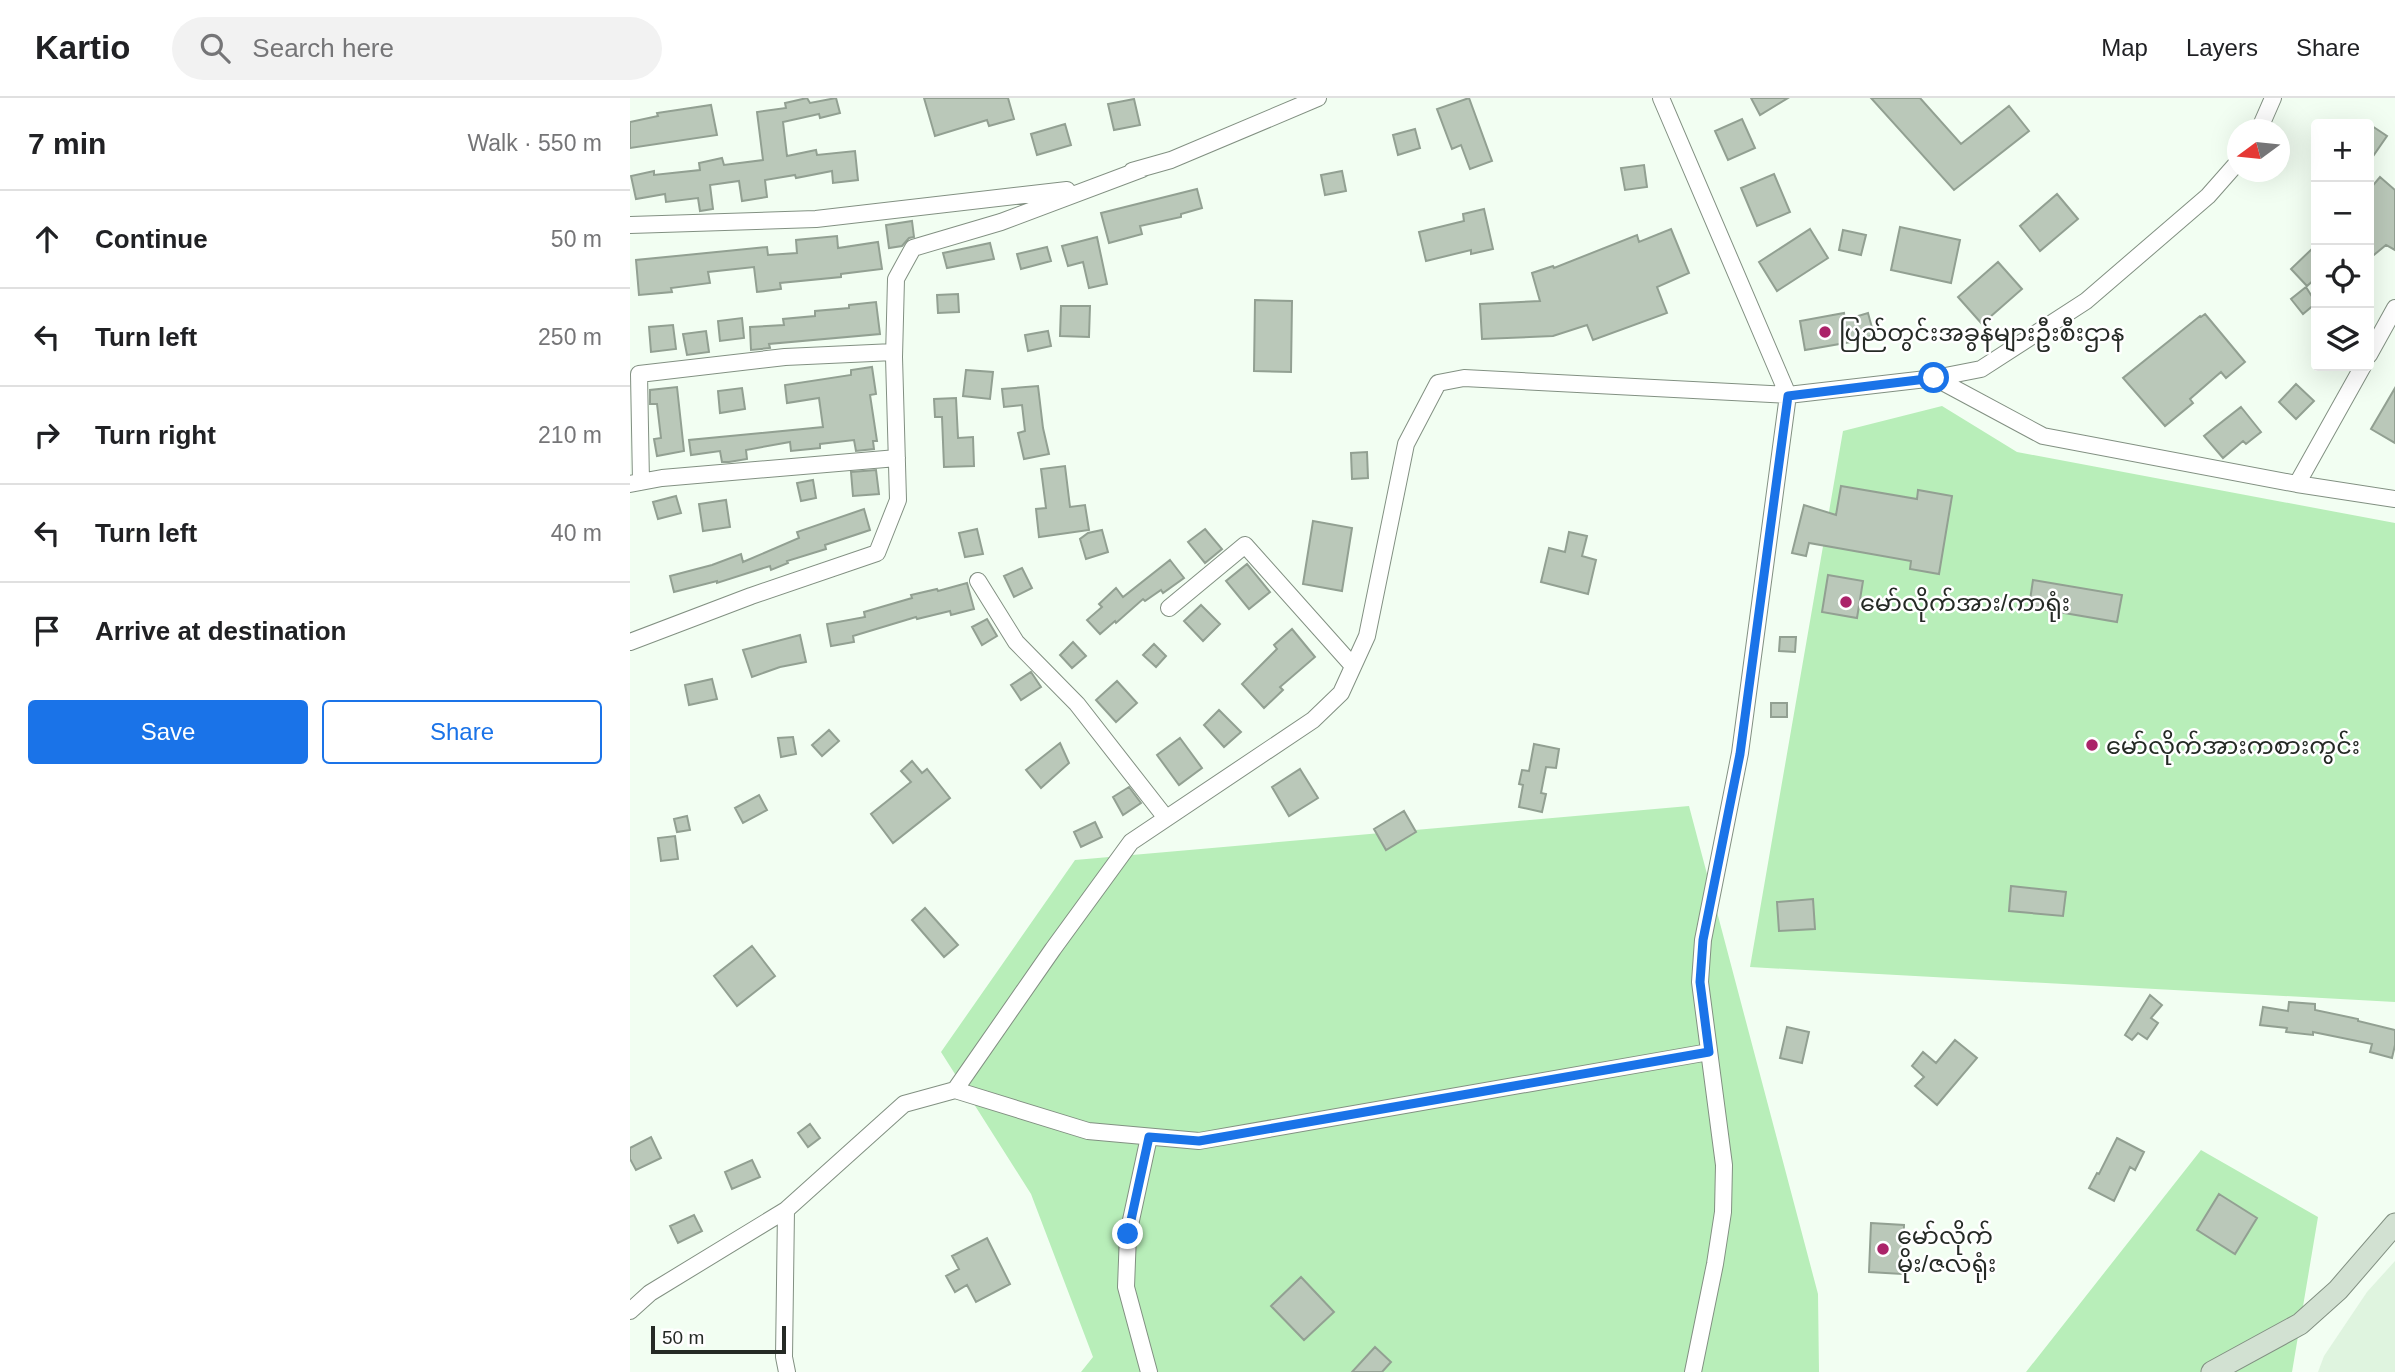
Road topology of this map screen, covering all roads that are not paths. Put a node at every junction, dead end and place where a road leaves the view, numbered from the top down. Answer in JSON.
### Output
{"nodes":[{"id":1,"x":1318,"y":98,"type":"edge"},
{"id":2,"x":1661,"y":98,"type":"edge"},
{"id":3,"x":2273,"y":98,"type":"edge"},
{"id":4,"x":2264,"y":119,"type":"edge"},
{"id":5,"x":1142,"y":169,"type":"junction"},
{"id":6,"x":2227,"y":174,"type":"edge"},
{"id":7,"x":630,"y":225,"type":"edge"},
{"id":8,"x":2395,"y":308,"type":"edge"},
{"id":9,"x":2374,"y":346,"type":"edge"},
{"id":10,"x":894,"y":352,"type":"junction"},
{"id":11,"x":2360,"y":371,"type":"edge"},
{"id":12,"x":635,"y":374,"type":"edge"},
{"id":13,"x":1934,"y":378,"type":"junction"},
{"id":14,"x":1788,"y":396,"type":"junction"},
{"id":15,"x":897,"y":458,"type":"junction"},
{"id":16,"x":636,"y":483,"type":"edge"},
{"id":17,"x":2297,"y":484,"type":"junction"},
{"id":18,"x":2395,"y":499,"type":"edge"},
{"id":19,"x":978,"y":581,"type":"dead end"},
{"id":20,"x":1169,"y":608,"type":"dead end"},
{"id":21,"x":630,"y":642,"type":"edge"},
{"id":22,"x":1353,"y":666,"type":"junction"},
{"id":23,"x":1166,"y":818,"type":"junction"},
{"id":24,"x":1709,"y":1052,"type":"junction"},
{"id":25,"x":955,"y":1090,"type":"junction"},
{"id":26,"x":1149,"y":1137,"type":"junction"},
{"id":27,"x":786,"y":1210,"type":"junction"},
{"id":28,"x":2395,"y":1224,"type":"edge"},
{"id":29,"x":630,"y":1311,"type":"edge"},
{"id":30,"x":787,"y":1372,"type":"edge"},
{"id":31,"x":1149,"y":1372,"type":"edge"},
{"id":32,"x":1693,"y":1372,"type":"edge"},
{"id":33,"x":2212,"y":1372,"type":"edge"}],
"edges":[{"from":1,"to":5,"type":"street"},
{"from":2,"to":14,"type":"street"},
{"from":3,"to":4,"type":"street"},
{"from":5,"to":7,"type":"street"},
{"from":5,"to":10,"type":"street"},
{"from":6,"to":13,"type":"street"},
{"from":8,"to":9,"type":"street"},
{"from":10,"to":12,"type":"street"},
{"from":10,"to":15,"type":"street"},
{"from":11,"to":17,"type":"street"},
{"from":12,"to":16,"type":"street"},
{"from":13,"to":14,"type":"street"},
{"from":13,"to":17,"type":"street"},
{"from":14,"to":22,"type":"street"},
{"from":14,"to":24,"type":"street"},
{"from":15,"to":16,"type":"street"},
{"from":15,"to":21,"type":"street"},
{"from":17,"to":18,"type":"street"},
{"from":19,"to":23,"type":"street"},
{"from":20,"to":22,"type":"street"},
{"from":22,"to":23,"type":"street"},
{"from":23,"to":25,"type":"street"},
{"from":24,"to":26,"type":"street"},
{"from":24,"to":32,"type":"street"},
{"from":25,"to":26,"type":"street"},
{"from":25,"to":27,"type":"street"},
{"from":26,"to":31,"type":"street"},
{"from":27,"to":29,"type":"street"},
{"from":27,"to":30,"type":"street"},
{"from":28,"to":33,"type":"main road"}]}
